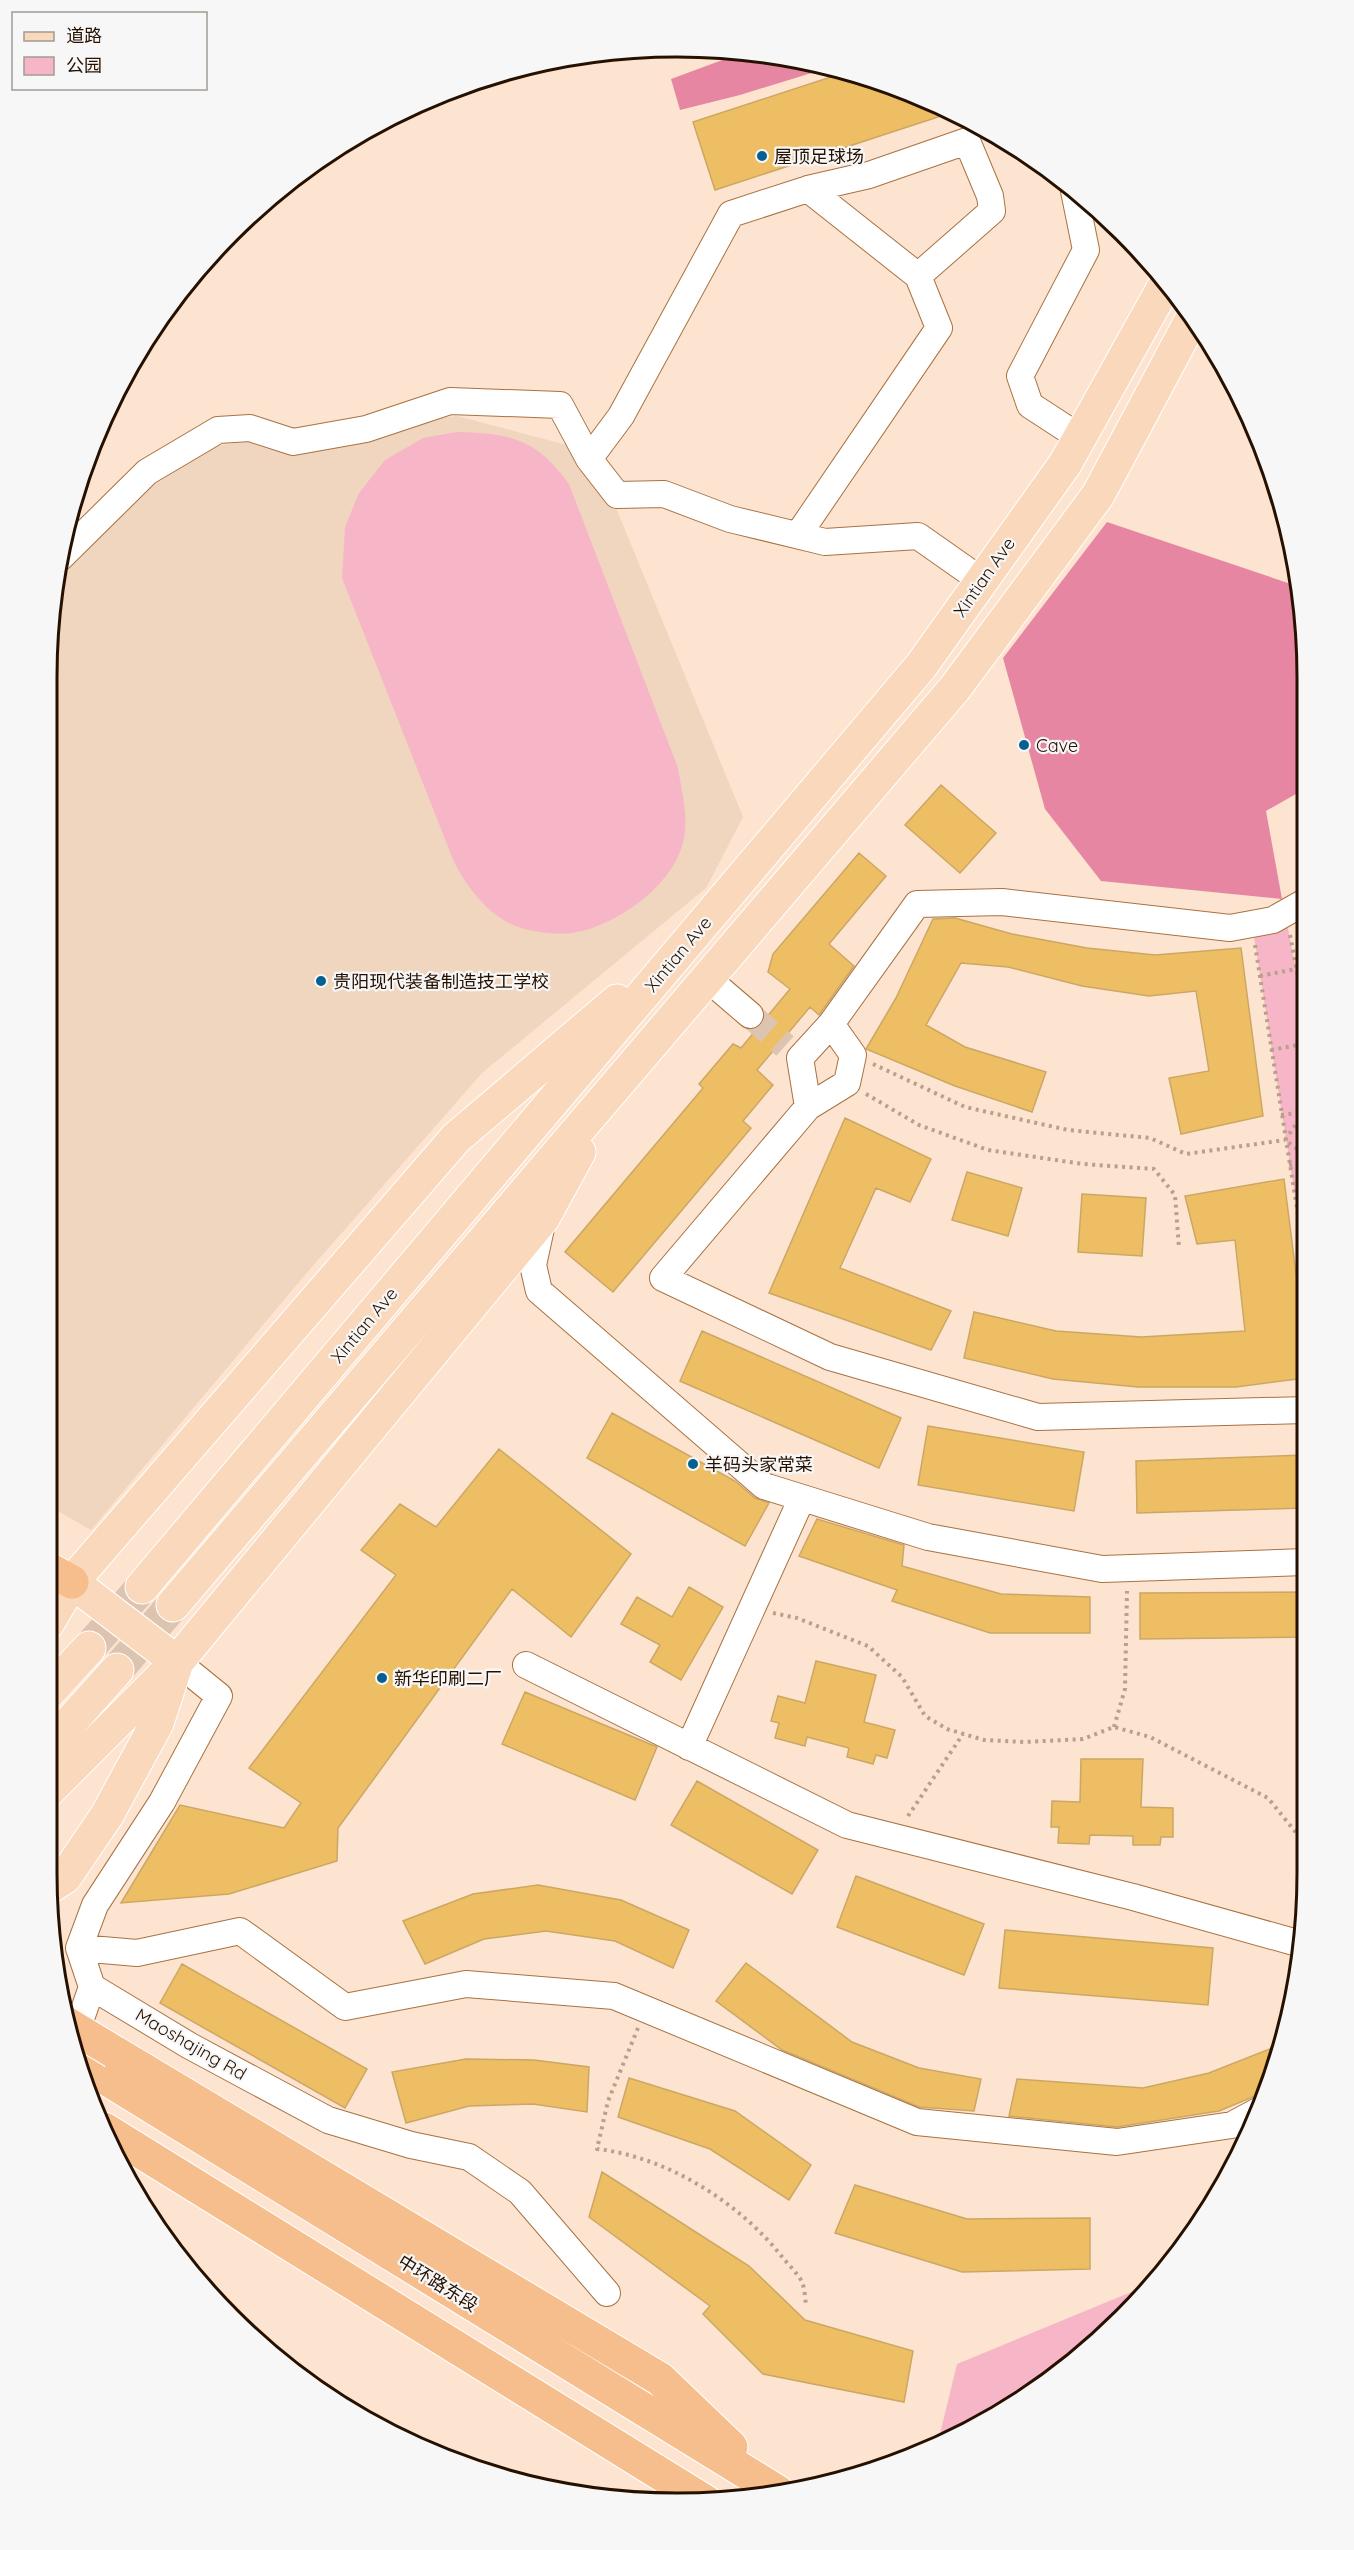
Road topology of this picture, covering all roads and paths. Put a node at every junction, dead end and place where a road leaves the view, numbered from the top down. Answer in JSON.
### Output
{"nodes":[{"id":1,"x":808,"y":189,"type":"junction"},
{"id":2,"x":1076,"y":203,"type":"edge"},
{"id":3,"x":918,"y":276,"type":"junction"},
{"id":4,"x":1162,"y":291,"type":"edge"},
{"id":5,"x":1188,"y":326,"type":"edge"},
{"id":6,"x":1079,"y":438,"type":"junction"},
{"id":7,"x":589,"y":459,"type":"junction"},
{"id":8,"x":798,"y":535,"type":"junction"},
{"id":9,"x":71,"y":546,"type":"edge"},
{"id":10,"x":982,"y":581,"type":"junction"},
{"id":11,"x":1294,"y":908,"type":"edge"},
{"id":12,"x":1252,"y":924,"type":"junction"},
{"id":13,"x":690,"y":940,"type":"junction"},
{"id":14,"x":1296,"y":969,"type":"junction"},
{"id":15,"x":1297,"y":974,"type":"edge"},
{"id":16,"x":1260,"y":976,"type":"junction"},
{"id":17,"x":708,"y":979,"type":"junction"},
{"id":18,"x":750,"y":1015,"type":"tunnel mouth"},
{"id":19,"x":831,"y":1024,"type":"junction"},
{"id":20,"x":1297,"y":1045,"type":"edge"},
{"id":21,"x":1271,"y":1050,"type":"junction"},
{"id":22,"x":853,"y":1055,"type":"junction"},
{"id":23,"x":847,"y":1083,"type":"junction"},
{"id":24,"x":611,"y":1093,"type":"junction"},
{"id":25,"x":808,"y":1107,"type":"junction"},
{"id":26,"x":1297,"y":1114,"type":"edge"},
{"id":27,"x":1281,"y":1116,"type":"junction"},
{"id":28,"x":1297,"y":1123,"type":"edge"},
{"id":29,"x":1285,"y":1140,"type":"junction"},
{"id":30,"x":1297,"y":1149,"type":"edge"},
{"id":31,"x":1297,"y":1163,"type":"edge"},
{"id":32,"x":1289,"y":1165,"type":"junction"},
{"id":33,"x":1296,"y":1203,"type":"joint"},
{"id":34,"x":1297,"y":1209,"type":"edge"},
{"id":35,"x":543,"y":1218,"type":"junction"},
{"id":36,"x":1179,"y":1248,"type":"dead end"},
{"id":37,"x":1297,"y":1410,"type":"edge"},
{"id":38,"x":802,"y":1498,"type":"junction"},
{"id":39,"x":1297,"y":1562,"type":"edge"},
{"id":40,"x":1127,"y":1568,"type":"junction"},
{"id":41,"x":60,"y":1575,"type":"edge"},
{"id":42,"x":142,"y":1587,"type":"tunnel mouth"},
{"id":43,"x":173,"y":1605,"type":"tunnel mouth"},
{"id":44,"x":752,"y":1608,"type":"junction"},
{"id":45,"x":88,"y":1648,"type":"tunnel mouth"},
{"id":46,"x":177,"y":1662,"type":"junction"},
{"id":47,"x":526,"y":1665,"type":"dead end"},
{"id":48,"x":117,"y":1670,"type":"tunnel mouth"},
{"id":49,"x":57,"y":1683,"type":"edge"},
{"id":50,"x":1114,"y":1727,"type":"junction"},
{"id":51,"x":963,"y":1734,"type":"junction"},
{"id":52,"x":57,"y":1737,"type":"edge"},
{"id":53,"x":689,"y":1747,"type":"junction"},
{"id":54,"x":57,"y":1782,"type":"edge"},
{"id":55,"x":1297,"y":1834,"type":"edge"},
{"id":56,"x":894,"y":1837,"type":"junction"},
{"id":57,"x":57,"y":1882,"type":"edge"},
{"id":58,"x":1293,"y":1942,"type":"edge"},
{"id":59,"x":79,"y":1948,"type":"junction"},
{"id":60,"x":92,"y":1987,"type":"junction"},
{"id":61,"x":646,"y":2010,"type":"junction"},
{"id":62,"x":77,"y":2029,"type":"edge"},
{"id":63,"x":81,"y":2042,"type":"edge"},
{"id":64,"x":96,"y":2062,"type":"edge"},
{"id":65,"x":1247,"y":2117,"type":"edge"},
{"id":66,"x":116,"y":2137,"type":"edge"},
{"id":67,"x":607,"y":2293,"type":"dead end"},
{"id":68,"x":806,"y":2306,"type":"dead end"},
{"id":69,"x":771,"y":2486,"type":"edge"},
{"id":70,"x":691,"y":2493,"type":"edge"}],
"edges":[{"from":1,"to":3,"type":"street"},
{"from":1,"to":3,"type":"street"},
{"from":1,"to":7,"type":"street"},
{"from":2,"to":6,"type":"street"},
{"from":3,"to":8,"type":"street"},
{"from":4,"to":6,"type":"main road","name":"Xintian Ave"},
{"from":5,"to":17,"type":"main road","name":"Xintian Ave"},
{"from":6,"to":10,"type":"main road","name":"Xintian Ave"},
{"from":7,"to":8,"type":"street"},
{"from":7,"to":9,"type":"street"},
{"from":8,"to":10,"type":"street"},
{"from":10,"to":13,"type":"main road","name":"Xintian Ave"},
{"from":11,"to":12,"type":"street"},
{"from":11,"to":14,"type":"path"},
{"from":12,"to":16,"type":"path"},
{"from":12,"to":19,"type":"street"},
{"from":13,"to":41,"type":"main road"},
{"from":13,"to":42,"type":"main road","name":"Xintian Ave"},
{"from":14,"to":15,"type":"path"},
{"from":14,"to":16,"type":"path"},
{"from":16,"to":21,"type":"path"},
{"from":17,"to":18,"type":"street"},
{"from":17,"to":24,"type":"main road","name":"Xintian Ave"},
{"from":19,"to":22,"type":"street"},
{"from":19,"to":25,"type":"street"},
{"from":20,"to":21,"type":"path"},
{"from":21,"to":27,"type":"path"},
{"from":22,"to":23,"type":"street"},
{"from":22,"to":29,"type":"path"},
{"from":23,"to":25,"type":"street"},
{"from":23,"to":36,"type":"path"},
{"from":24,"to":35,"type":"main road"},
{"from":24,"to":43,"type":"main road","name":"Xintian Ave"},
{"from":25,"to":37,"type":"street"},
{"from":26,"to":27,"type":"path"},
{"from":27,"to":29,"type":"path"},
{"from":28,"to":29,"type":"path"},
{"from":29,"to":30,"type":"path"},
{"from":29,"to":32,"type":"path"},
{"from":31,"to":32,"type":"path"},
{"from":32,"to":33,"type":"path"},
{"from":33,"to":34,"type":"path"},
{"from":35,"to":38,"type":"street"},
{"from":35,"to":46,"type":"main road"},
{"from":38,"to":40,"type":"street"},
{"from":38,"to":44,"type":"street"},
{"from":39,"to":40,"type":"street"},
{"from":40,"to":50,"type":"path"},
{"from":41,"to":46,"type":"main road"},
{"from":44,"to":51,"type":"path"},
{"from":44,"to":53,"type":"street"},
{"from":45,"to":49,"type":"main road"},
{"from":46,"to":54,"type":"main road"},
{"from":46,"to":57,"type":"main road"},
{"from":46,"to":59,"type":"street"},
{"from":47,"to":53,"type":"street"},
{"from":48,"to":52,"type":"main road"},
{"from":50,"to":51,"type":"path"},
{"from":50,"to":55,"type":"path"},
{"from":51,"to":56,"type":"path"},
{"from":53,"to":56,"type":"street"},
{"from":56,"to":58,"type":"street"},
{"from":59,"to":60,"type":"street"},
{"from":59,"to":61,"type":"street"},
{"from":60,"to":62,"type":"street"},
{"from":60,"to":67,"type":"street","name":"Maoshajing Rd"},
{"from":61,"to":65,"type":"street"},
{"from":61,"to":68,"type":"path"},
{"from":63,"to":64,"type":"highway","bridge":true},
{"from":64,"to":69,"type":"highway"},
{"from":66,"to":70,"type":"highway"}]}
